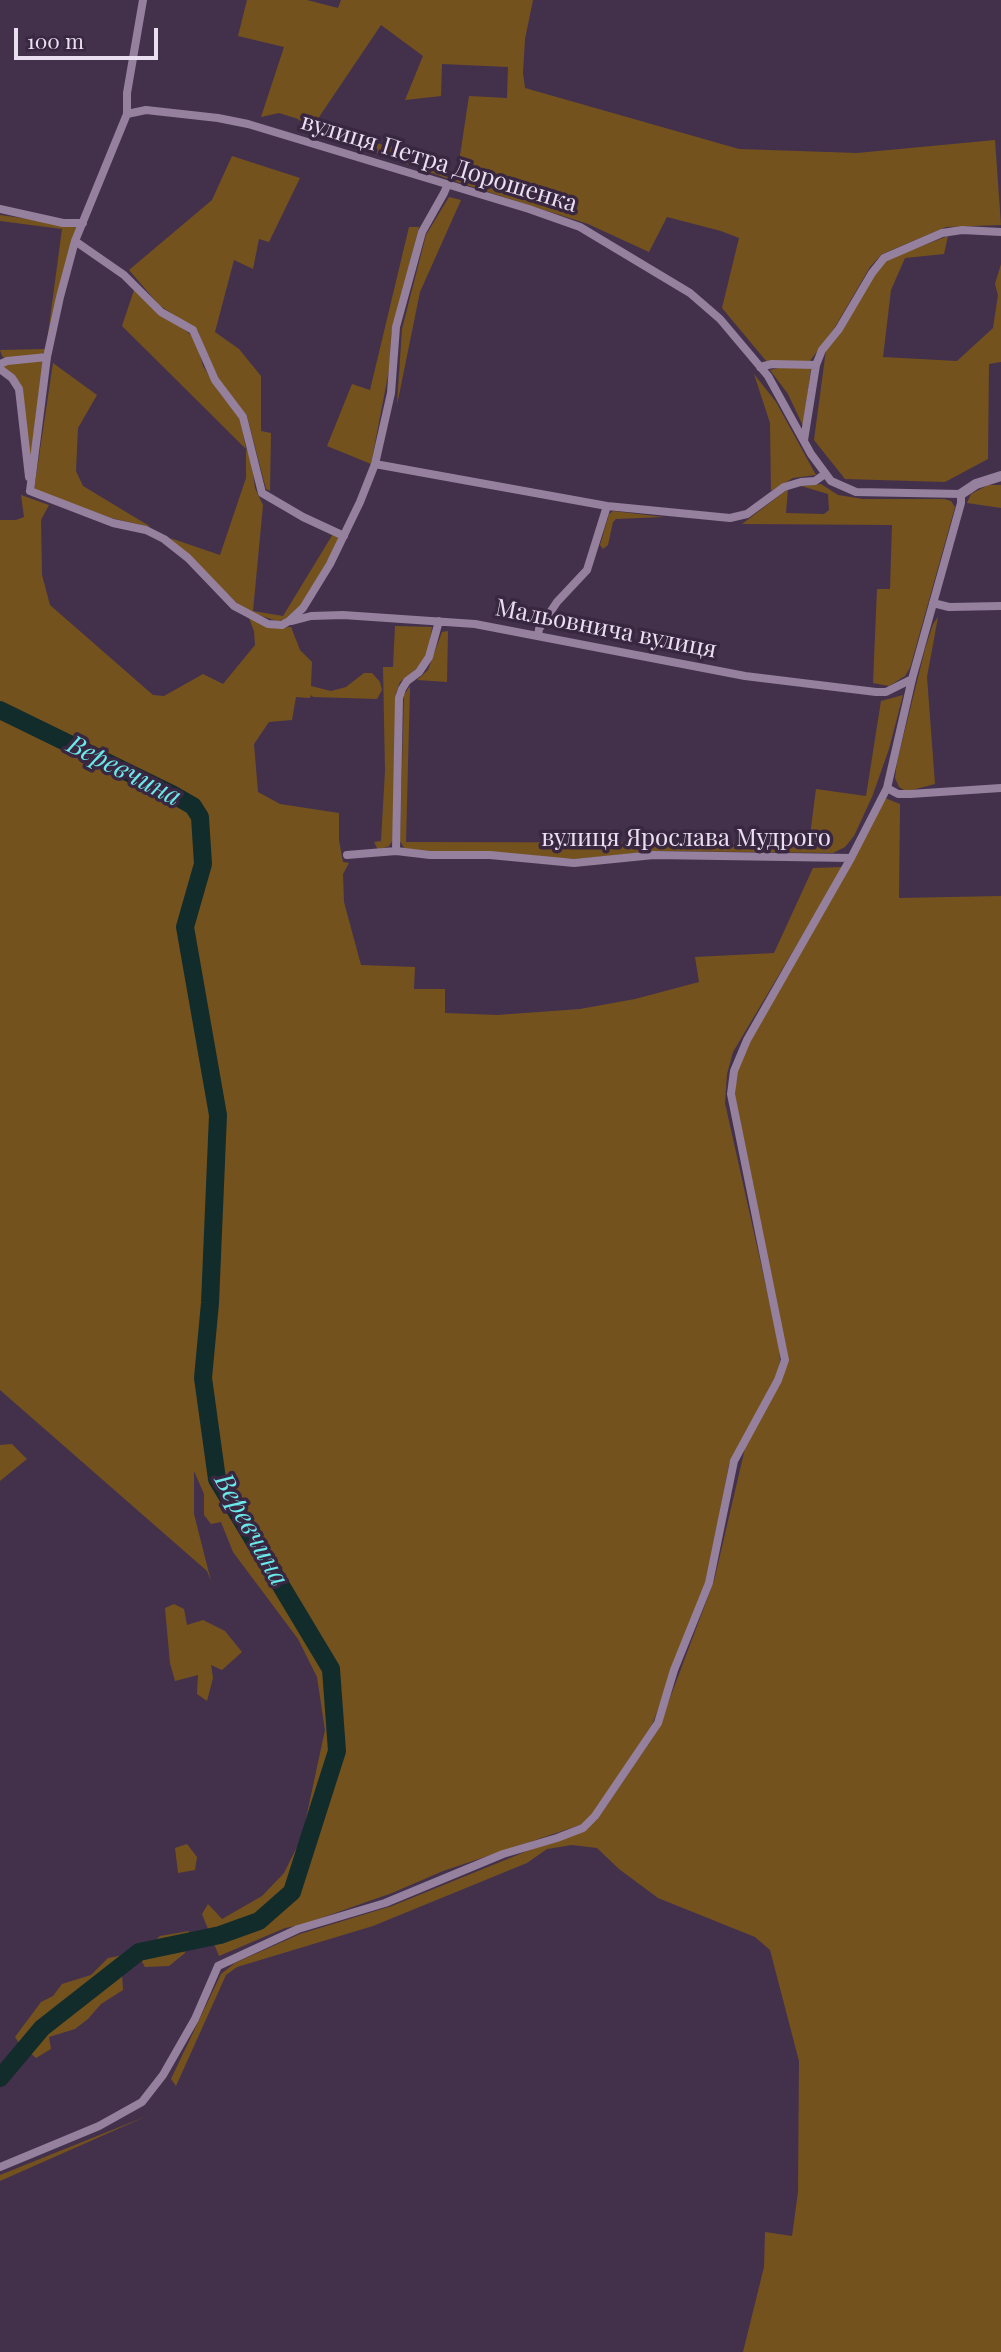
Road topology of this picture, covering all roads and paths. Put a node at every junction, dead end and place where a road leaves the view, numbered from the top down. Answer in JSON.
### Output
{"nodes":[{"id":1,"x":143,"y":0,"type":"edge"},
{"id":2,"x":127,"y":114,"type":"junction"},
{"id":3,"x":447,"y":186,"type":"junction"},
{"id":4,"x":0,"y":209,"type":"edge"},
{"id":5,"x":83,"y":223,"type":"junction"},
{"id":6,"x":1001,"y":232,"type":"edge"},
{"id":7,"x":75,"y":241,"type":"junction"},
{"id":8,"x":47,"y":357,"type":"junction"},
{"id":9,"x":816,"y":365,"type":"junction"},
{"id":10,"x":0,"y":367,"type":"edge"},
{"id":11,"x":760,"y":367,"type":"junction"},
{"id":12,"x":804,"y":442,"type":"junction"},
{"id":13,"x":375,"y":464,"type":"junction"},
{"id":14,"x":825,"y":474,"type":"junction"},
{"id":15,"x":1001,"y":476,"type":"edge"},
{"id":16,"x":30,"y":491,"type":"junction"},
{"id":17,"x":961,"y":494,"type":"junction"},
{"id":18,"x":607,"y":506,"type":"junction"},
{"id":19,"x":344,"y":536,"type":"junction"},
{"id":20,"x":933,"y":603,"type":"junction"},
{"id":21,"x":1001,"y":607,"type":"edge"},
{"id":22,"x":439,"y":621,"type":"junction"},
{"id":23,"x":286,"y":623,"type":"junction"},
{"id":24,"x":538,"y":636,"type":"junction"},
{"id":25,"x":912,"y":679,"type":"junction"},
{"id":26,"x":887,"y":788,"type":"junction"},
{"id":27,"x":1001,"y":788,"type":"edge"},
{"id":28,"x":396,"y":851,"type":"junction"},
{"id":29,"x":347,"y":855,"type":"dead end"},
{"id":30,"x":851,"y":858,"type":"junction"},
{"id":31,"x":0,"y":2167,"type":"edge"}],
"edges":[{"from":1,"to":2,"type":"street"},
{"from":2,"to":3,"type":"street","name":"вулиця Петра Дорошенка"},
{"from":2,"to":5,"type":"street"},
{"from":3,"to":11,"type":"street","name":"вулиця Петра Дорошенка"},
{"from":3,"to":13,"type":"street"},
{"from":4,"to":5,"type":"street"},
{"from":5,"to":7,"type":"street"},
{"from":6,"to":9,"type":"street"},
{"from":7,"to":8,"type":"street"},
{"from":7,"to":19,"type":"street"},
{"from":8,"to":10,"type":"street"},
{"from":8,"to":16,"type":"street"},
{"from":9,"to":11,"type":"street"},
{"from":9,"to":12,"type":"street"},
{"from":10,"to":16,"type":"street"},
{"from":11,"to":12,"type":"street","name":"вулиця Петра Дорошенка"},
{"from":12,"to":14,"type":"street","name":"вулиця Петра Дорошенка"},
{"from":13,"to":18,"type":"street"},
{"from":13,"to":19,"type":"street"},
{"from":14,"to":17,"type":"street","name":"вулиця Петра Дорошенка"},
{"from":14,"to":18,"type":"street"},
{"from":15,"to":17,"type":"street"},
{"from":16,"to":23,"type":"street"},
{"from":17,"to":20,"type":"street"},
{"from":18,"to":24,"type":"street"},
{"from":19,"to":23,"type":"street"},
{"from":20,"to":21,"type":"street"},
{"from":20,"to":25,"type":"street"},
{"from":22,"to":23,"type":"street","name":"Мальовнича вулиця"},
{"from":22,"to":24,"type":"street","name":"Мальовнича вулиця"},
{"from":22,"to":28,"type":"street"},
{"from":24,"to":25,"type":"street","name":"Мальовнича вулиця"},
{"from":25,"to":26,"type":"street"},
{"from":26,"to":27,"type":"street"},
{"from":26,"to":30,"type":"street"},
{"from":28,"to":29,"type":"street","name":"вулиця Ярослава Мудрого"},
{"from":28,"to":30,"type":"street","name":"вулиця Ярослава Мудрого"},
{"from":30,"to":31,"type":"street"}]}
